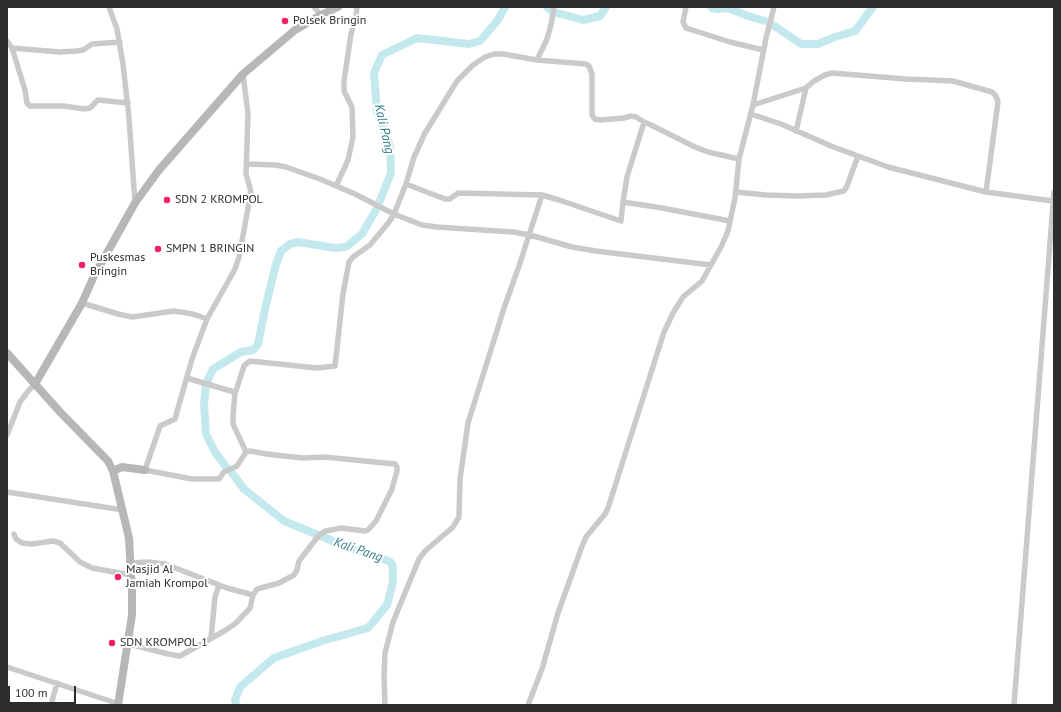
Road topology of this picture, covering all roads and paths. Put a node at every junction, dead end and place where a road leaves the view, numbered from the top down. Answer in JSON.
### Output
{"nodes":[{"id":1,"x":109,"y":7,"type":"edge"},
{"id":2,"x":314,"y":7,"type":"edge"},
{"id":3,"x":338,"y":7,"type":"edge"},
{"id":4,"x":357,"y":7,"type":"edge"},
{"id":5,"x":554,"y":7,"type":"edge"},
{"id":6,"x":686,"y":7,"type":"edge"},
{"id":7,"x":774,"y":7,"type":"edge"},
{"id":8,"x":321,"y":15,"type":"junction"},
{"id":9,"x":7,"y":41,"type":"edge"},
{"id":10,"x":120,"y":42,"type":"junction"},
{"id":11,"x":12,"y":48,"type":"junction"},
{"id":12,"x":763,"y":50,"type":"junction"},
{"id":13,"x":537,"y":60,"type":"junction"},
{"id":14,"x":243,"y":74,"type":"junction"},
{"id":15,"x":806,"y":88,"type":"junction"},
{"id":16,"x":128,"y":103,"type":"junction"},
{"id":17,"x":753,"y":105,"type":"junction"},
{"id":18,"x":751,"y":114,"type":"junction"},
{"id":19,"x":644,"y":122,"type":"junction"},
{"id":20,"x":796,"y":131,"type":"junction"},
{"id":21,"x":858,"y":156,"type":"junction"},
{"id":22,"x":739,"y":159,"type":"junction"},
{"id":23,"x":247,"y":164,"type":"junction"},
{"id":24,"x":406,"y":184,"type":"junction"},
{"id":25,"x":336,"y":186,"type":"junction"},
{"id":26,"x":736,"y":192,"type":"junction"},
{"id":27,"x":986,"y":192,"type":"junction"},
{"id":28,"x":1054,"y":192,"type":"edge"},
{"id":29,"x":542,"y":195,"type":"junction"},
{"id":30,"x":1053,"y":201,"type":"edge"},
{"id":31,"x":623,"y":202,"type":"junction"},
{"id":32,"x":135,"y":203,"type":"junction"},
{"id":33,"x":394,"y":214,"type":"junction"},
{"id":34,"x":730,"y":221,"type":"junction"},
{"id":35,"x":530,"y":234,"type":"junction"},
{"id":36,"x":711,"y":265,"type":"junction"},
{"id":37,"x":82,"y":303,"type":"junction"},
{"id":38,"x":207,"y":319,"type":"junction"},
{"id":39,"x":7,"y":353,"type":"edge"},
{"id":40,"x":187,"y":378,"type":"junction"},
{"id":41,"x":35,"y":384,"type":"junction"},
{"id":42,"x":235,"y":392,"type":"junction"},
{"id":43,"x":7,"y":435,"type":"edge"},
{"id":44,"x":246,"y":452,"type":"junction"},
{"id":45,"x":145,"y":470,"type":"junction"},
{"id":46,"x":113,"y":471,"type":"junction"},
{"id":47,"x":7,"y":492,"type":"edge"},
{"id":48,"x":123,"y":510,"type":"junction"},
{"id":49,"x":14,"y":534,"type":"dead end"},
{"id":50,"x":131,"y":563,"type":"junction"},
{"id":51,"x":131,"y":575,"type":"junction"},
{"id":52,"x":219,"y":585,"type":"junction"},
{"id":53,"x":253,"y":595,"type":"junction"},
{"id":54,"x":211,"y":638,"type":"junction"},
{"id":55,"x":129,"y":644,"type":"junction"},
{"id":56,"x":7,"y":667,"type":"edge"},
{"id":57,"x":57,"y":683,"type":"junction"},
{"id":58,"x":51,"y":705,"type":"edge"},
{"id":59,"x":119,"y":705,"type":"edge"},
{"id":60,"x":385,"y":705,"type":"edge"},
{"id":61,"x":528,"y":705,"type":"edge"},
{"id":62,"x":1014,"y":705,"type":"edge"}],
"edges":[{"from":1,"to":10,"type":"street"},
{"from":2,"to":8,"type":"street"},
{"from":3,"to":8,"type":"street"},
{"from":4,"to":25,"type":"street"},
{"from":5,"to":13,"type":"street"},
{"from":6,"to":12,"type":"street"},
{"from":7,"to":12,"type":"street"},
{"from":8,"to":14,"type":"street"},
{"from":9,"to":11,"type":"street"},
{"from":10,"to":11,"type":"street"},
{"from":10,"to":16,"type":"street"},
{"from":11,"to":16,"type":"street"},
{"from":12,"to":17,"type":"street"},
{"from":13,"to":19,"type":"street"},
{"from":13,"to":24,"type":"street"},
{"from":14,"to":23,"type":"street"},
{"from":14,"to":32,"type":"street"},
{"from":15,"to":17,"type":"street"},
{"from":15,"to":20,"type":"street"},
{"from":15,"to":27,"type":"street"},
{"from":16,"to":32,"type":"street"},
{"from":17,"to":18,"type":"street"},
{"from":18,"to":20,"type":"street"},
{"from":18,"to":22,"type":"street"},
{"from":19,"to":22,"type":"street"},
{"from":19,"to":31,"type":"street"},
{"from":20,"to":21,"type":"street"},
{"from":21,"to":26,"type":"street"},
{"from":21,"to":27,"type":"street"},
{"from":22,"to":26,"type":"street"},
{"from":23,"to":25,"type":"street"},
{"from":23,"to":38,"type":"street"},
{"from":24,"to":29,"type":"street"},
{"from":24,"to":33,"type":"street"},
{"from":25,"to":33,"type":"street"},
{"from":26,"to":34,"type":"street"},
{"from":27,"to":30,"type":"street"},
{"from":28,"to":30,"type":"street"},
{"from":29,"to":31,"type":"street"},
{"from":29,"to":35,"type":"street"},
{"from":30,"to":62,"type":"street"},
{"from":31,"to":34,"type":"street"},
{"from":32,"to":37,"type":"street"},
{"from":33,"to":35,"type":"street"},
{"from":33,"to":42,"type":"street"},
{"from":34,"to":36,"type":"street"},
{"from":35,"to":36,"type":"street"},
{"from":35,"to":60,"type":"street"},
{"from":36,"to":61,"type":"street"},
{"from":37,"to":38,"type":"street"},
{"from":37,"to":41,"type":"street"},
{"from":38,"to":40,"type":"street"},
{"from":39,"to":41,"type":"street"},
{"from":40,"to":42,"type":"street"},
{"from":40,"to":45,"type":"street"},
{"from":41,"to":43,"type":"street"},
{"from":41,"to":46,"type":"street"},
{"from":42,"to":44,"type":"street"},
{"from":44,"to":45,"type":"street"},
{"from":44,"to":53,"type":"street"},
{"from":45,"to":46,"type":"street"},
{"from":46,"to":48,"type":"street"},
{"from":47,"to":48,"type":"street"},
{"from":48,"to":50,"type":"street"},
{"from":49,"to":51,"type":"street"},
{"from":50,"to":51,"type":"street"},
{"from":50,"to":52,"type":"street"},
{"from":51,"to":55,"type":"street"},
{"from":52,"to":53,"type":"street"},
{"from":52,"to":54,"type":"street"},
{"from":53,"to":54,"type":"street"},
{"from":54,"to":55,"type":"street"},
{"from":55,"to":59,"type":"street"},
{"from":56,"to":57,"type":"street"},
{"from":57,"to":58,"type":"street"},
{"from":57,"to":59,"type":"street"}]}
